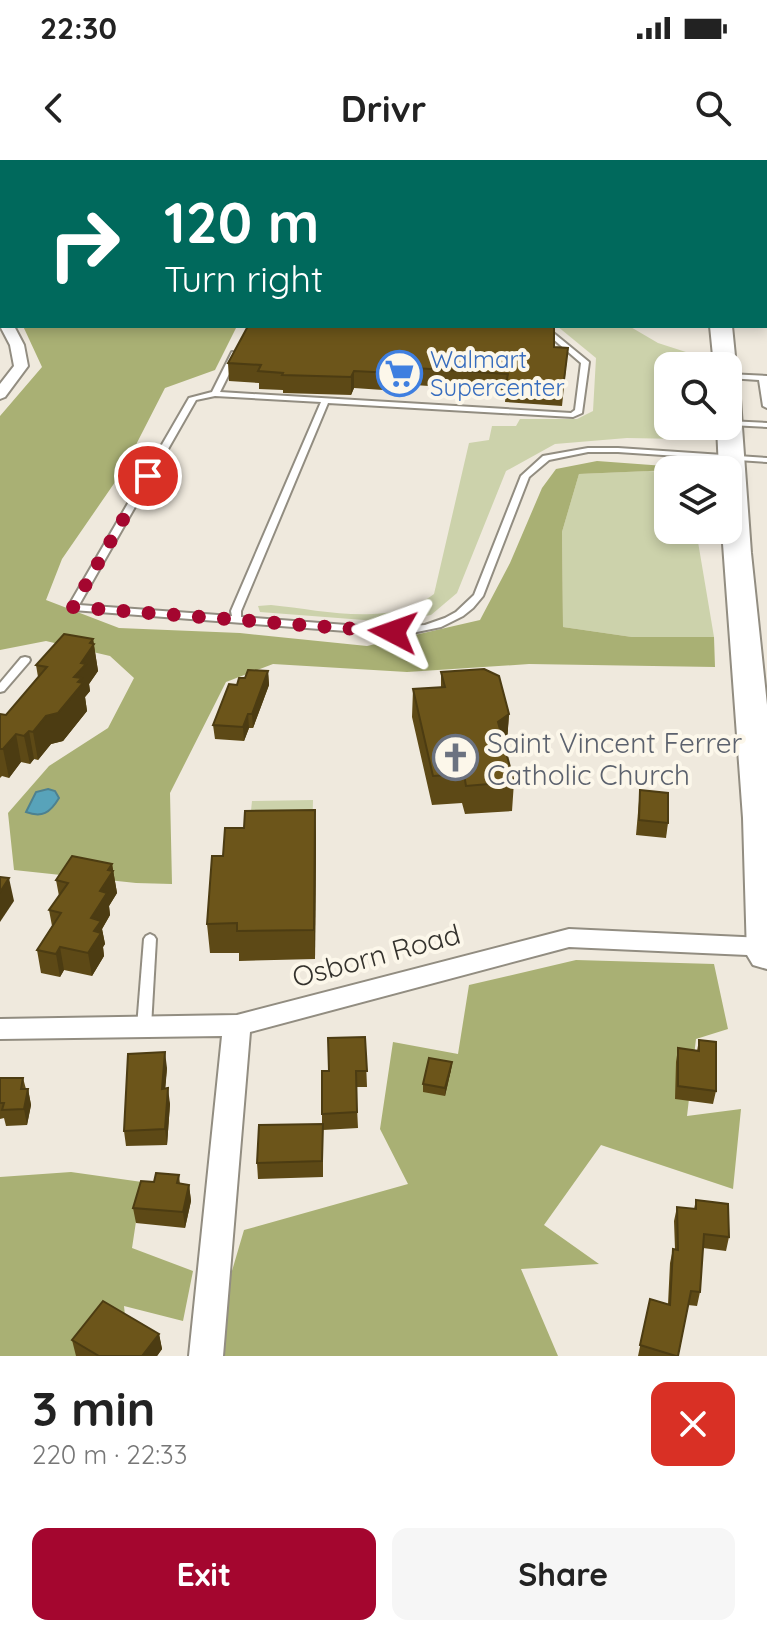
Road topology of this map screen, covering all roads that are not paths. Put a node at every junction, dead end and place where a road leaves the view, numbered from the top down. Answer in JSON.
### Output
{"nodes":[{"id":1,"x":8,"y":328,"type":"edge"},
{"id":2,"x":543,"y":328,"type":"edge"},
{"id":3,"x":721,"y":328,"type":"edge"},
{"id":4,"x":237,"y":351,"type":"edge"},
{"id":5,"x":724,"y":352,"type":"edge"},
{"id":6,"x":742,"y":377,"type":"edge"},
{"id":7,"x":765,"y":378,"type":"edge"},
{"id":8,"x":0,"y":394,"type":"edge"},
{"id":9,"x":215,"y":394,"type":"junction"},
{"id":10,"x":766,"y":397,"type":"edge"},
{"id":11,"x":325,"y":401,"type":"junction"},
{"id":12,"x":742,"y":416,"type":"edge"},
{"id":13,"x":767,"y":425,"type":"edge"},
{"id":14,"x":732,"y":440,"type":"edge"},
{"id":15,"x":733,"y":456,"type":"joint"},
{"id":16,"x":742,"y":457,"type":"edge"},
{"id":17,"x":767,"y":460,"type":"edge"},
{"id":18,"x":737,"y":544,"type":"edge"},
{"id":19,"x":237,"y":620,"type":"junction"},
{"id":20,"x":25,"y":660,"type":"dead end"},
{"id":21,"x":0,"y":689,"type":"edge"},
{"id":22,"x":759,"y":697,"type":"edge"},
{"id":23,"x":761,"y":736,"type":"edge"},
{"id":24,"x":150,"y":939,"type":"dead end"},
{"id":25,"x":766,"y":947,"type":"edge"},
{"id":26,"x":767,"y":955,"type":"edge"},
{"id":27,"x":237,"y":1025,"type":"junction"},
{"id":28,"x":144,"y":1027,"type":"junction"},
{"id":29,"x":0,"y":1029,"type":"edge"},
{"id":30,"x":206,"y":1356,"type":"edge"}],
"edges":[{"from":1,"to":8,"type":"street"},
{"from":2,"to":11,"type":"lane"},
{"from":3,"to":5,"type":"main road"},
{"from":4,"to":9,"type":"lane"},
{"from":6,"to":7,"type":"lane"},
{"from":7,"to":10,"type":"lane"},
{"from":9,"to":11,"type":"lane"},
{"from":9,"to":19,"type":"lane"},
{"from":11,"to":19,"type":"lane"},
{"from":12,"to":13,"type":"lane"},
{"from":14,"to":15,"type":"main road"},
{"from":15,"to":19,"type":"lane"},
{"from":16,"to":17,"type":"lane"},
{"from":18,"to":22,"type":"main road"},
{"from":20,"to":21,"type":"lane"},
{"from":22,"to":23,"type":"main road"},
{"from":23,"to":25,"type":"main road"},
{"from":24,"to":28,"type":"lane"},
{"from":25,"to":26,"type":"main road"},
{"from":25,"to":27,"type":"street","name":"Osborn Road"},
{"from":27,"to":28,"type":"street","name":"Osborn Road"},
{"from":27,"to":30,"type":"street"},
{"from":28,"to":29,"type":"street","name":"Osborn Road"}]}
